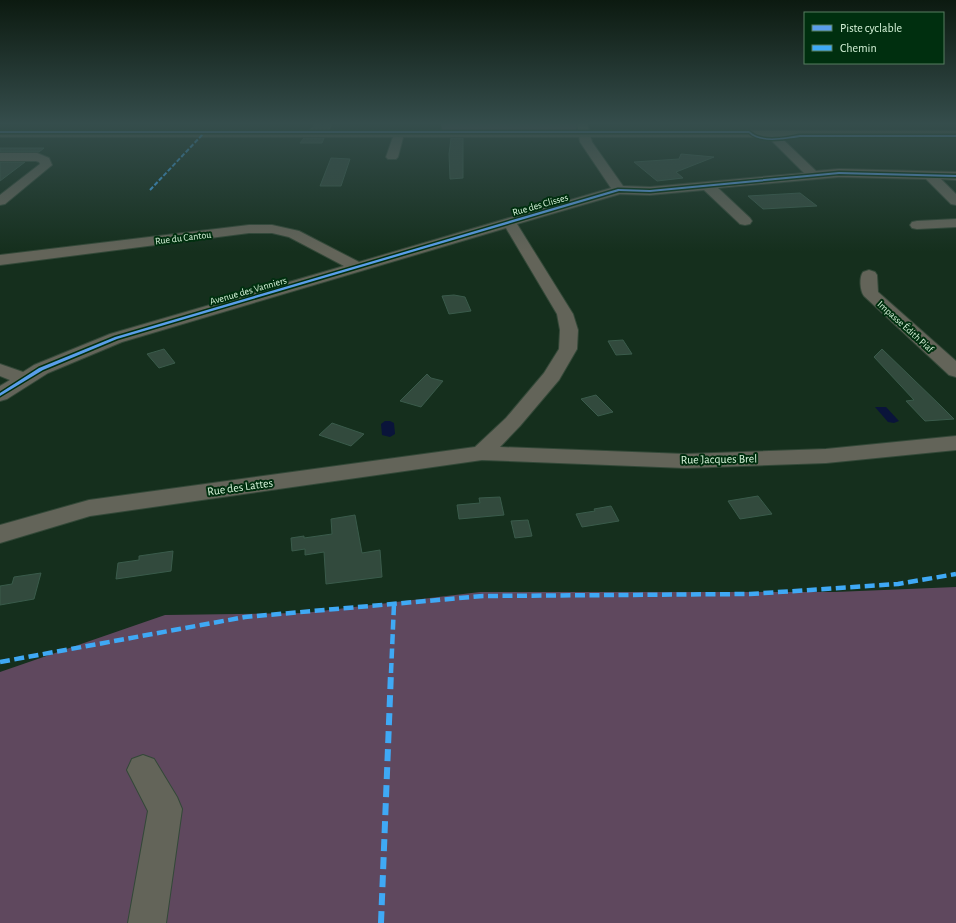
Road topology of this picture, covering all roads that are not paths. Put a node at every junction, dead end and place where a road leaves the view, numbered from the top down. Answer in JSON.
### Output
{"nodes":[{"id":1,"x":45,"y":166,"type":"edge"},
{"id":2,"x":603,"y":166,"type":"edge"},
{"id":3,"x":803,"y":166,"type":"edge"},
{"id":4,"x":812,"y":175,"type":"junction"},
{"id":5,"x":929,"y":175,"type":"junction"},
{"id":6,"x":956,"y":176,"type":"edge"},
{"id":7,"x":708,"y":186,"type":"junction"},
{"id":8,"x":619,"y":190,"type":"junction"},
{"id":9,"x":0,"y":201,"type":"edge"},
{"id":10,"x":956,"y":201,"type":"edge"},
{"id":11,"x":744,"y":221,"type":"dead end"},
{"id":12,"x":509,"y":222,"type":"junction"},
{"id":13,"x":956,"y":223,"type":"edge"},
{"id":14,"x":916,"y":225,"type":"dead end"},
{"id":15,"x":0,"y":260,"type":"edge"},
{"id":16,"x":358,"y":267,"type":"junction"},
{"id":17,"x":869,"y":275,"type":"dead end"},
{"id":18,"x":0,"y":370,"type":"edge"},
{"id":19,"x":956,"y":371,"type":"edge"},
{"id":20,"x":25,"y":379,"type":"junction"},
{"id":21,"x":0,"y":395,"type":"edge"},
{"id":22,"x":956,"y":443,"type":"edge"},
{"id":23,"x":482,"y":453,"type":"junction"},
{"id":24,"x":0,"y":534,"type":"edge"},
{"id":25,"x":143,"y":770,"type":"dead end"},
{"id":26,"x":147,"y":923,"type":"edge"}],
"edges":[{"from":1,"to":9,"type":"street"},
{"from":2,"to":8,"type":"street"},
{"from":3,"to":4,"type":"street"},
{"from":4,"to":5,"type":"street"},
{"from":4,"to":7,"type":"street","name":"Rue des Clisses"},
{"from":5,"to":6,"type":"street"},
{"from":5,"to":10,"type":"street"},
{"from":7,"to":8,"type":"street","name":"Rue des Clisses"},
{"from":7,"to":11,"type":"street"},
{"from":8,"to":12,"type":"street","name":"Rue des Clisses"},
{"from":12,"to":16,"type":"street","name":"Avenue des Vanniers"},
{"from":12,"to":23,"type":"street","name":"Rue des Clisses"},
{"from":13,"to":14,"type":"street"},
{"from":15,"to":16,"type":"street","name":"Rue du Cantou"},
{"from":16,"to":20,"type":"street","name":"Avenue des Vanniers"},
{"from":17,"to":19,"type":"street","name":"Impasse Édith Piaf"},
{"from":18,"to":20,"type":"street"},
{"from":20,"to":21,"type":"street","name":"Avenue des Vanniers"},
{"from":22,"to":23,"type":"street","name":"Rue Jacques Brel"},
{"from":23,"to":24,"type":"street","name":"Rue des Lattes"},
{"from":25,"to":26,"type":"street"}]}
